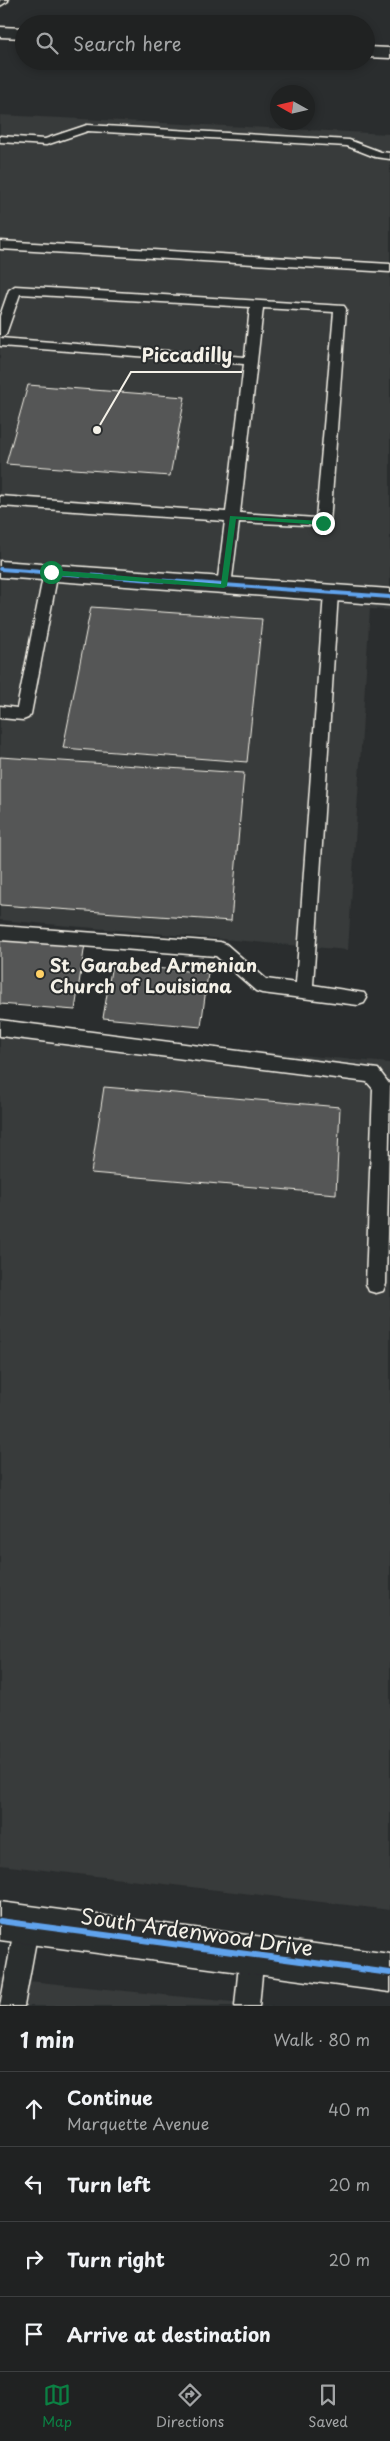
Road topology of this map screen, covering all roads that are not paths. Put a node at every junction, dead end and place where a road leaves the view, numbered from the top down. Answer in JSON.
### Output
{"nodes":[{"id":1,"x":0,"y":32,"type":"edge"},
{"id":2,"x":15,"y":33,"type":"edge"},
{"id":3,"x":375,"y":52,"type":"edge"},
{"id":4,"x":390,"y":53,"type":"edge"},
{"id":5,"x":0,"y":139,"type":"edge"},
{"id":6,"x":390,"y":156,"type":"edge"},
{"id":7,"x":0,"y":245,"type":"edge"},
{"id":8,"x":390,"y":268,"type":"edge"},
{"id":9,"x":257,"y":304,"type":"junction"},
{"id":10,"x":0,"y":334,"type":"edge"},
{"id":11,"x":0,"y":342,"type":"edge"},
{"id":12,"x":251,"y":361,"type":"junction"},
{"id":13,"x":0,"y":501,"type":"edge"},
{"id":14,"x":233,"y":517,"type":"junction"},
{"id":15,"x":0,"y":569,"type":"edge"},
{"id":16,"x":51,"y":572,"type":"junction"},
{"id":17,"x":224,"y":586,"type":"junction"},
{"id":18,"x":331,"y":593,"type":"junction"},
{"id":19,"x":390,"y":597,"type":"edge"},
{"id":20,"x":0,"y":712,"type":"edge"},
{"id":21,"x":0,"y":933,"type":"edge"},
{"id":22,"x":304,"y":991,"type":"junction"},
{"id":23,"x":358,"y":998,"type":"dead end"},
{"id":24,"x":0,"y":1028,"type":"edge"},
{"id":25,"x":376,"y":1284,"type":"dead end"},
{"id":26,"x":13,"y":1923,"type":"edge"},
{"id":27,"x":252,"y":1954,"type":"junction"},
{"id":28,"x":390,"y":1973,"type":"edge"},
{"id":29,"x":12,"y":2006,"type":"edge"},
{"id":30,"x":247,"y":2006,"type":"edge"}],
"edges":[{"from":1,"to":2,"type":"street"},
{"from":3,"to":4,"type":"street"},
{"from":5,"to":6,"type":"lane"},
{"from":7,"to":8,"type":"lane"},
{"from":9,"to":10,"type":"lane"},
{"from":9,"to":12,"type":"lane"},
{"from":9,"to":14,"type":"lane"},
{"from":11,"to":12,"type":"lane"},
{"from":12,"to":14,"type":"lane"},
{"from":13,"to":14,"type":"lane"},
{"from":14,"to":17,"type":"lane"},
{"from":15,"to":16,"type":"street"},
{"from":16,"to":17,"type":"street"},
{"from":16,"to":20,"type":"lane"},
{"from":17,"to":18,"type":"street"},
{"from":18,"to":19,"type":"street"},
{"from":18,"to":22,"type":"lane"},
{"from":21,"to":22,"type":"lane"},
{"from":22,"to":23,"type":"lane"},
{"from":24,"to":25,"type":"lane"},
{"from":26,"to":27,"type":"street","name":"South Ardenwood Drive"},
{"from":26,"to":29,"type":"lane"},
{"from":27,"to":28,"type":"street","name":"South Ardenwood Drive"},
{"from":27,"to":30,"type":"lane"}]}
